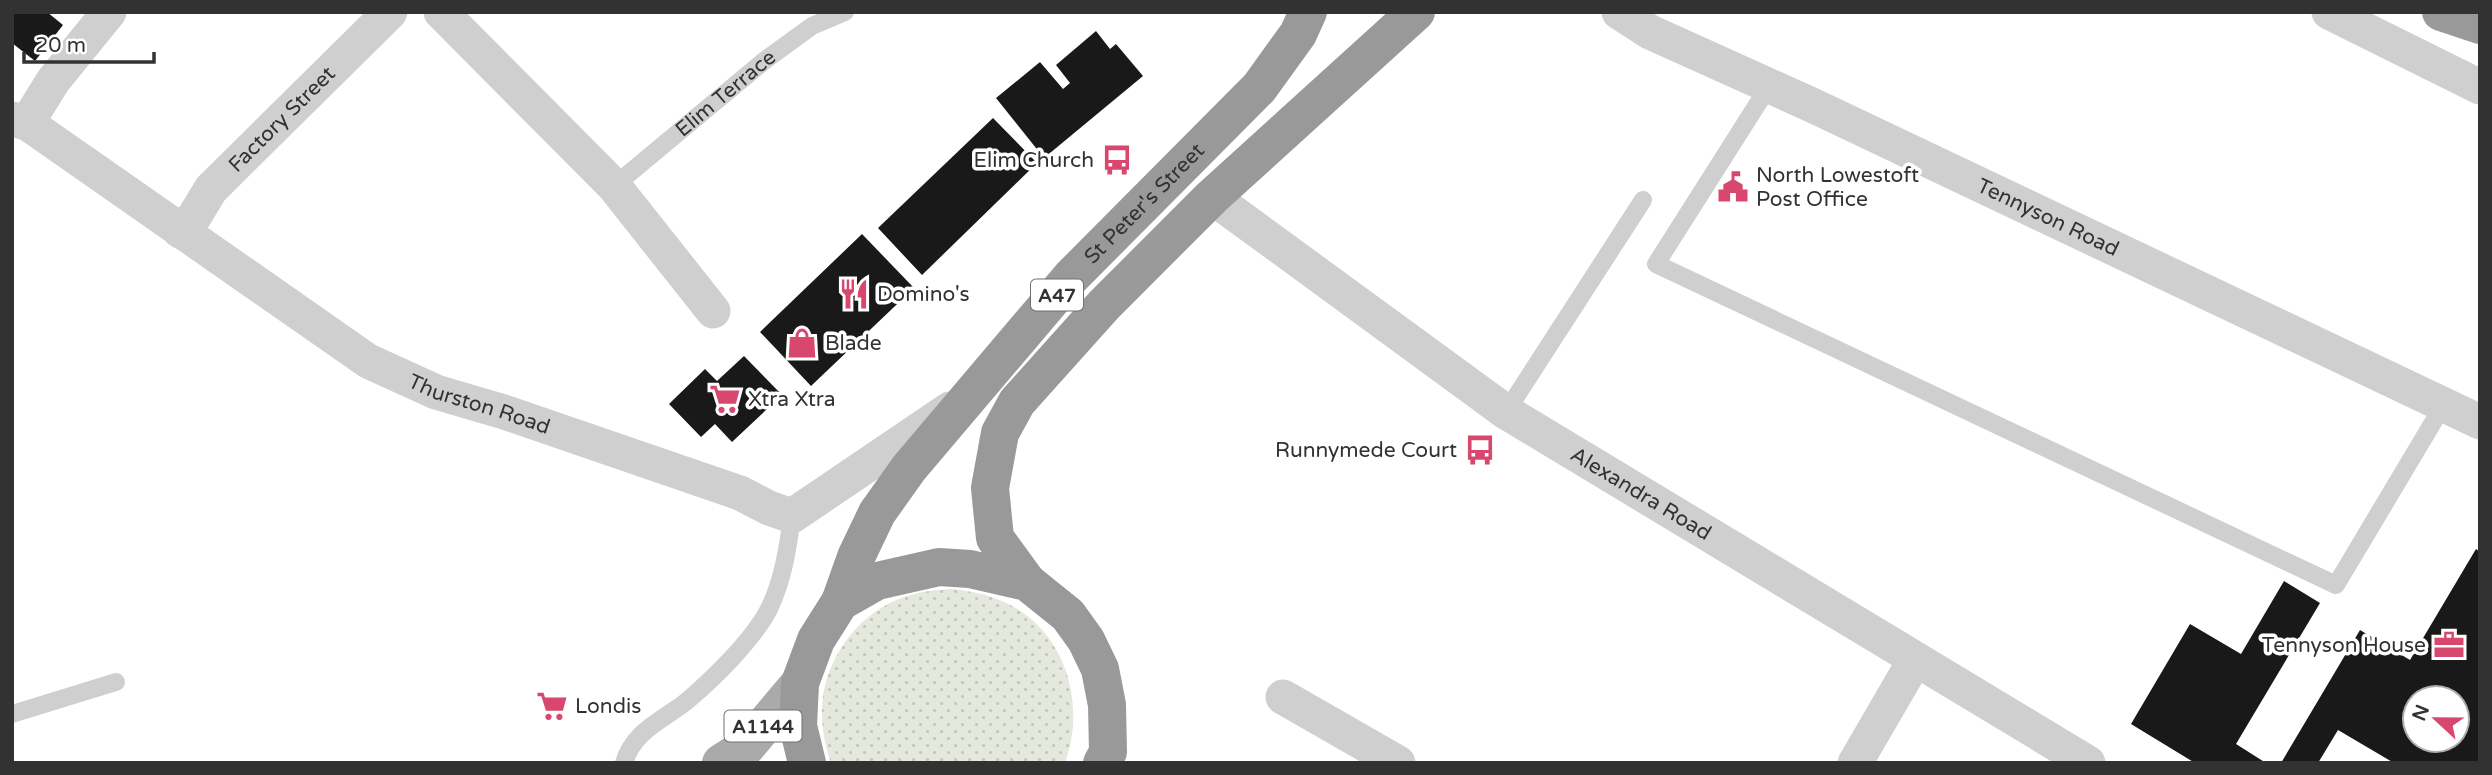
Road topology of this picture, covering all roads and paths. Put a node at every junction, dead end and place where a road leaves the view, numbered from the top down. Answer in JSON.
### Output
{"nodes":[{"id":1,"x":109,"y":12,"type":"edge"},
{"id":2,"x":390,"y":12,"type":"edge"},
{"id":3,"x":441,"y":12,"type":"edge"},
{"id":4,"x":845,"y":12,"type":"edge"},
{"id":5,"x":1308,"y":12,"type":"edge"},
{"id":6,"x":1416,"y":12,"type":"edge"},
{"id":7,"x":1619,"y":12,"type":"edge"},
{"id":8,"x":2329,"y":12,"type":"edge"},
{"id":9,"x":2441,"y":12,"type":"edge"},
{"id":10,"x":2480,"y":26,"type":"edge"},
{"id":11,"x":1769,"y":86,"type":"junction"},
{"id":12,"x":2480,"y":87,"type":"edge"},
{"id":13,"x":20,"y":121,"type":"edge"},
{"id":14,"x":614,"y":186,"type":"junction"},
{"id":15,"x":1212,"y":197,"type":"junction"},
{"id":16,"x":1643,"y":200,"type":"dead end"},
{"id":17,"x":180,"y":231,"type":"junction"},
{"id":18,"x":713,"y":311,"type":"dead end"},
{"id":19,"x":972,"y":394,"type":"junction"},
{"id":20,"x":2444,"y":404,"type":"junction"},
{"id":21,"x":1506,"y":412,"type":"junction"},
{"id":22,"x":2480,"y":422,"type":"edge"},
{"id":23,"x":792,"y":516,"type":"junction"},
{"id":24,"x":1027,"y":582,"type":"junction"},
{"id":25,"x":840,"y":602,"type":"junction"},
{"id":26,"x":1915,"y":660,"type":"junction"},
{"id":27,"x":116,"y":682,"type":"dead end"},
{"id":28,"x":800,"y":683,"type":"junction"},
{"id":29,"x":1283,"y":697,"type":"dead end"},
{"id":30,"x":12,"y":713,"type":"edge"},
{"id":31,"x":1107,"y":759,"type":"edge"},
{"id":32,"x":624,"y":763,"type":"edge"},
{"id":33,"x":721,"y":763,"type":"edge"},
{"id":34,"x":807,"y":763,"type":"edge"},
{"id":35,"x":1398,"y":763,"type":"edge"},
{"id":36,"x":1855,"y":763,"type":"edge"},
{"id":37,"x":2088,"y":763,"type":"edge"}],
"edges":[{"from":1,"to":13,"type":"street"},
{"from":2,"to":17,"type":"street","name":"Factory Street"},
{"from":3,"to":14,"type":"street"},
{"from":4,"to":14,"type":"lane","name":"Elim Terrace"},
{"from":5,"to":19,"type":"highway","name":"St Peter's Street","number":"A47"},
{"from":6,"to":15,"type":"highway","name":"St Peter's Street","number":"A47"},
{"from":7,"to":11,"type":"street","name":"Tennyson Road"},
{"from":8,"to":12,"type":"street"},
{"from":9,"to":10,"type":"highway"},
{"from":11,"to":20,"type":"street","name":"Tennyson Road"},
{"from":11,"to":20,"type":"lane"},
{"from":13,"to":17,"type":"street","name":"Thurston Road"},
{"from":14,"to":18,"type":"street"},
{"from":15,"to":21,"type":"street","name":"Alexandra Road"},
{"from":15,"to":24,"type":"highway","name":"St Peter's Street","number":"A47"},
{"from":16,"to":21,"type":"lane"},
{"from":17,"to":23,"type":"street","name":"Thurston Road"},
{"from":19,"to":23,"type":"street"},
{"from":19,"to":25,"type":"highway","name":"St Peter's Street","number":"A47"},
{"from":20,"to":22,"type":"street","name":"Tennyson Road"},
{"from":21,"to":26,"type":"street","name":"Alexandra Road"},
{"from":23,"to":32,"type":"lane"},
{"from":24,"to":25,"type":"highway"},
{"from":24,"to":31,"type":"highway"},
{"from":25,"to":28,"type":"highway","name":"St Peter's Street"},
{"from":26,"to":36,"type":"street"},
{"from":26,"to":37,"type":"street","name":"Alexandra Road"},
{"from":27,"to":30,"type":"lane"},
{"from":28,"to":33,"type":"main road","number":"A1144"},
{"from":28,"to":34,"type":"highway","name":"St Peter's Street"},
{"from":29,"to":35,"type":"street"}]}
